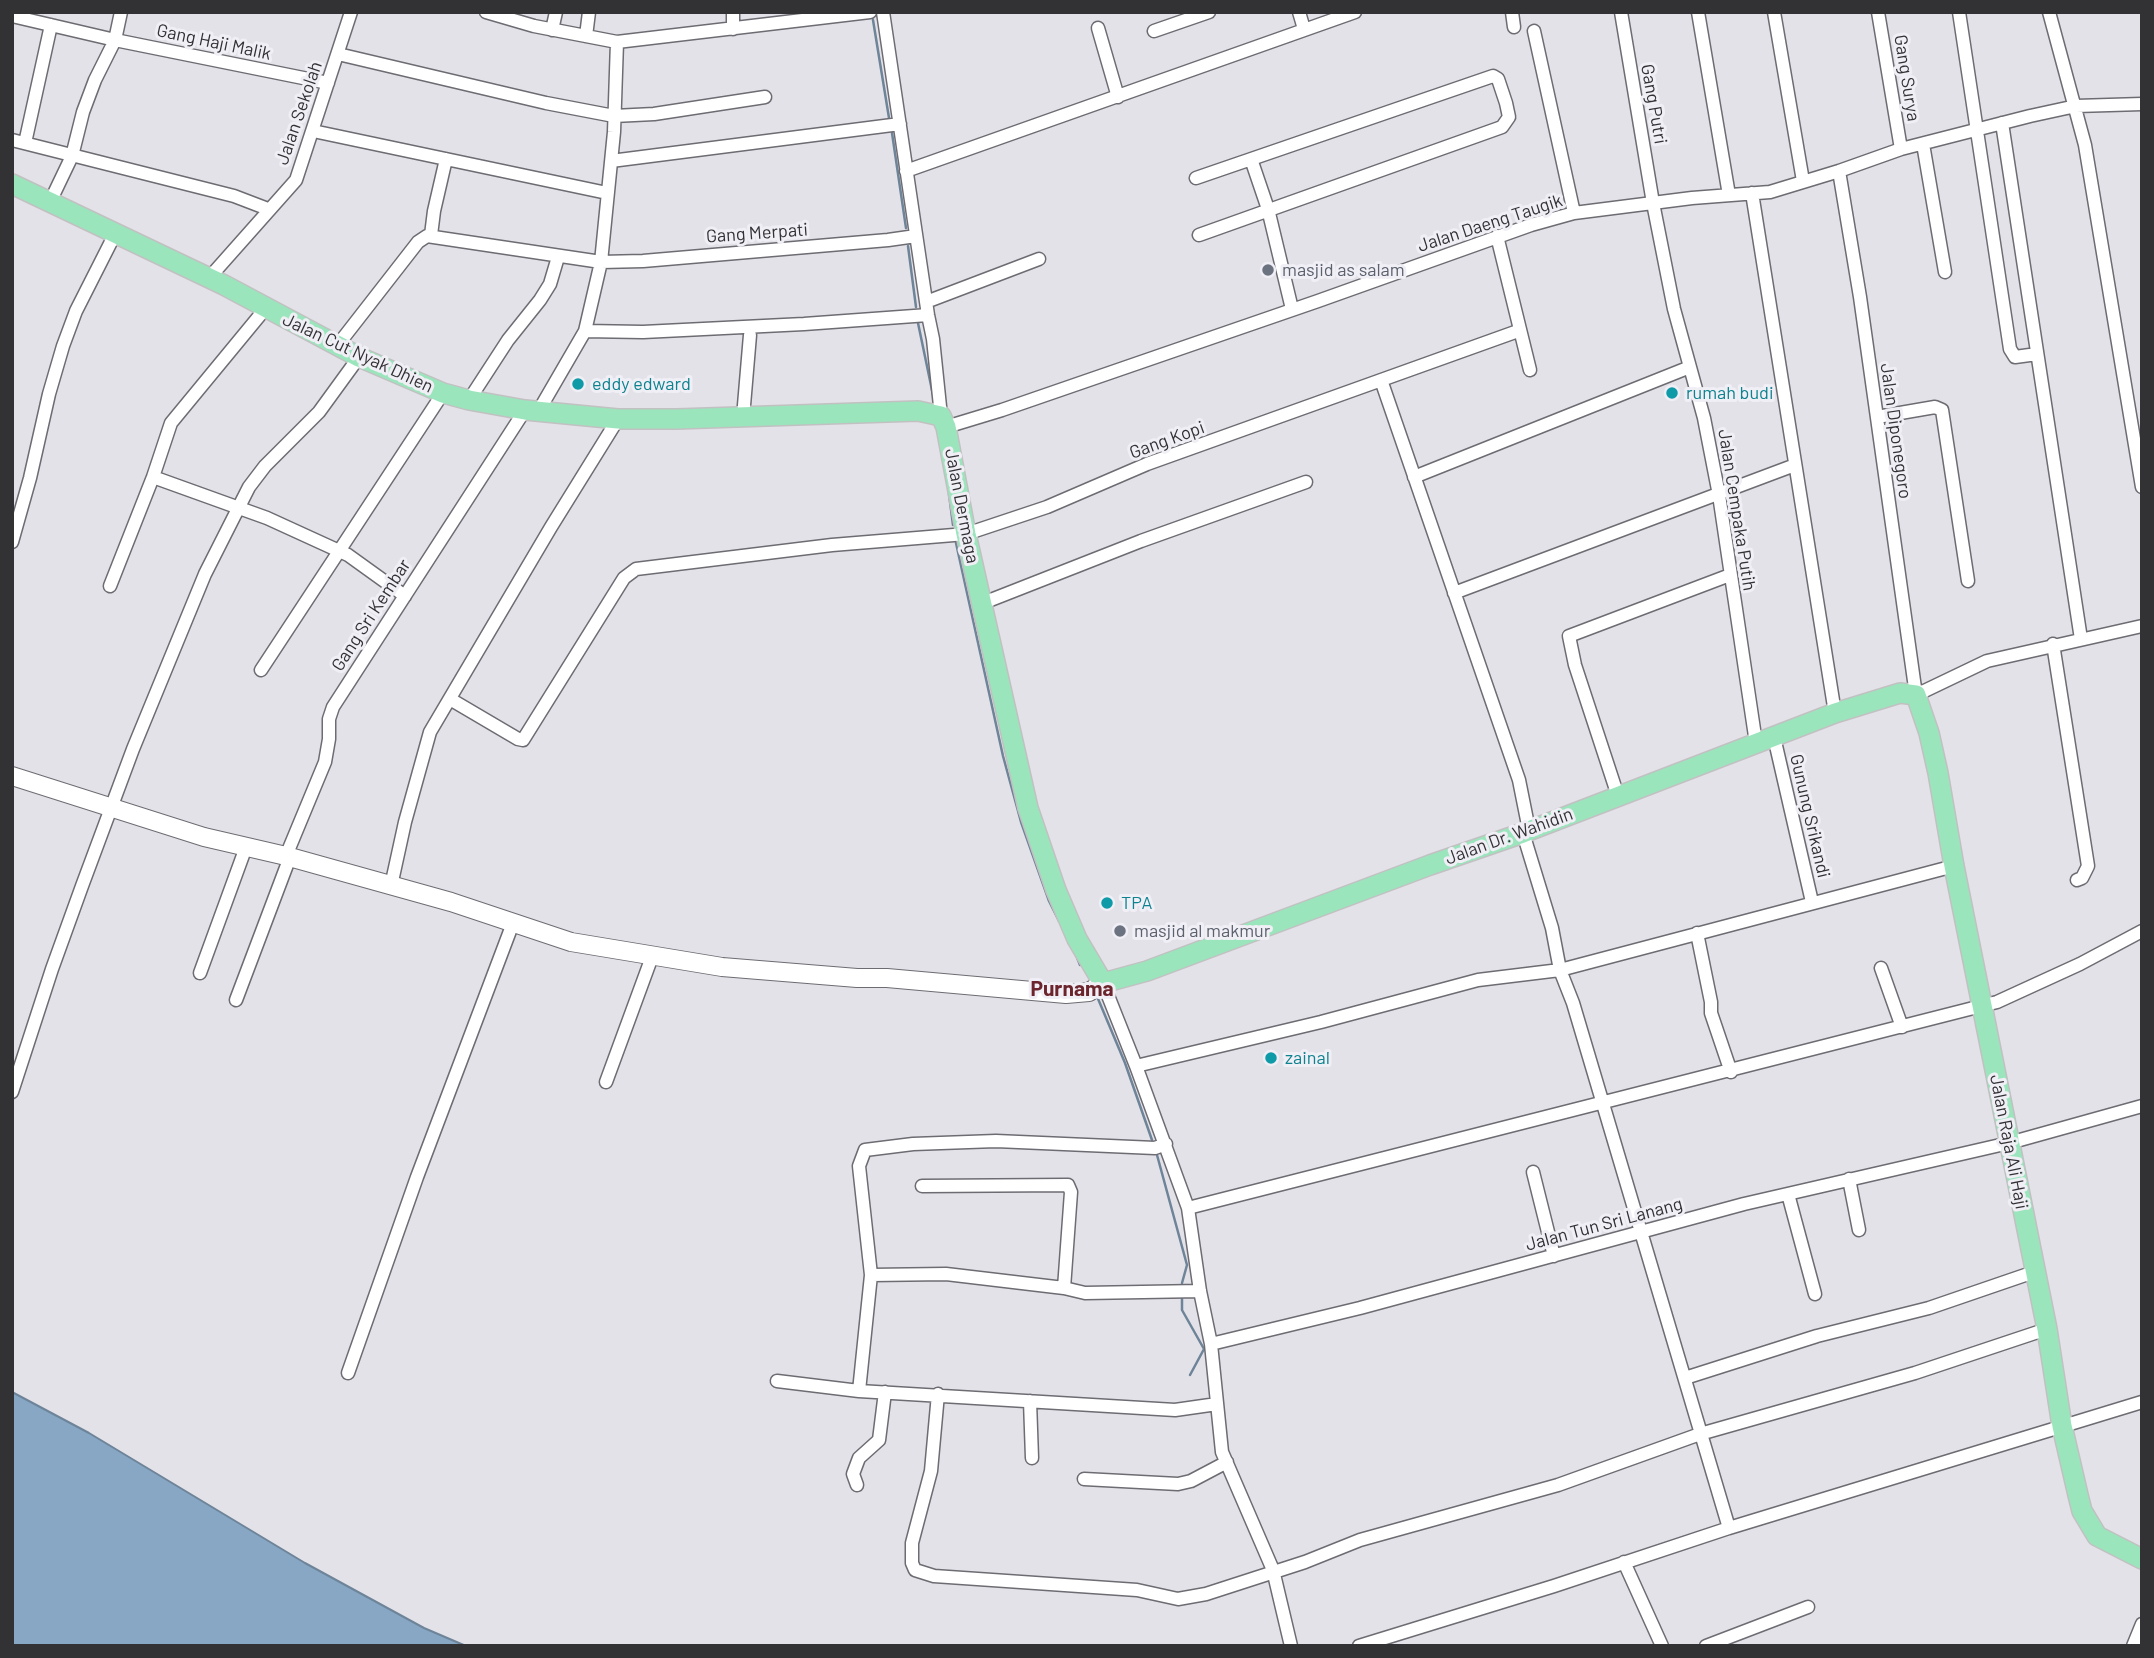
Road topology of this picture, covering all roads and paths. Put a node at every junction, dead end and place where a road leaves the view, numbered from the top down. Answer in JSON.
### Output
{"nodes":[{"id":1,"x":121,"y":12,"type":"edge"},
{"id":2,"x":351,"y":12,"type":"edge"},
{"id":3,"x":486,"y":12,"type":"edge"},
{"id":4,"x":556,"y":12,"type":"edge"},
{"id":5,"x":589,"y":12,"type":"edge"},
{"id":6,"x":733,"y":12,"type":"edge"},
{"id":7,"x":870,"y":12,"type":"edge"},
{"id":8,"x":883,"y":12,"type":"edge"},
{"id":9,"x":1209,"y":12,"type":"edge"},
{"id":10,"x":1299,"y":12,"type":"edge"},
{"id":11,"x":1355,"y":12,"type":"edge"},
{"id":12,"x":1512,"y":12,"type":"edge"},
{"id":13,"x":1621,"y":12,"type":"edge"},
{"id":14,"x":1698,"y":12,"type":"edge"},
{"id":15,"x":1774,"y":12,"type":"edge"},
{"id":16,"x":1878,"y":12,"type":"edge"},
{"id":17,"x":1959,"y":12,"type":"edge"},
{"id":18,"x":2049,"y":12,"type":"edge"},
{"id":19,"x":12,"y":16,"type":"edge"},
{"id":20,"x":51,"y":25,"type":"junction"},
{"id":21,"x":1514,"y":27,"type":"dead end"},
{"id":22,"x":1098,"y":28,"type":"dead end"},
{"id":23,"x":733,"y":29,"type":"junction"},
{"id":24,"x":1304,"y":29,"type":"junction"},
{"id":25,"x":552,"y":30,"type":"junction"},
{"id":26,"x":1154,"y":31,"type":"dead end"},
{"id":27,"x":1535,"y":31,"type":"dead end"},
{"id":28,"x":586,"y":36,"type":"junction"},
{"id":29,"x":115,"y":40,"type":"junction"},
{"id":30,"x":617,"y":42,"type":"junction"},
{"id":31,"x":338,"y":54,"type":"junction"},
{"id":32,"x":328,"y":83,"type":"junction"},
{"id":33,"x":765,"y":97,"type":"dead end"},
{"id":34,"x":1118,"y":97,"type":"junction"},
{"id":35,"x":2142,"y":104,"type":"edge"},
{"id":36,"x":2076,"y":106,"type":"junction"},
{"id":37,"x":614,"y":116,"type":"junction"},
{"id":38,"x":2002,"y":123,"type":"junction"},
{"id":39,"x":900,"y":124,"type":"junction"},
{"id":40,"x":1977,"y":130,"type":"junction"},
{"id":41,"x":313,"y":131,"type":"junction"},
{"id":42,"x":18,"y":142,"type":"edge"},
{"id":43,"x":1923,"y":144,"type":"junction"},
{"id":44,"x":1900,"y":149,"type":"junction"},
{"id":45,"x":72,"y":156,"type":"junction"},
{"id":46,"x":446,"y":159,"type":"junction"},
{"id":47,"x":1251,"y":159,"type":"junction"},
{"id":48,"x":611,"y":162,"type":"junction"},
{"id":49,"x":906,"y":171,"type":"junction"},
{"id":50,"x":1839,"y":171,"type":"junction"},
{"id":51,"x":1196,"y":177,"type":"dead end"},
{"id":52,"x":1803,"y":181,"type":"junction"},
{"id":53,"x":12,"y":184,"type":"edge"},
{"id":54,"x":607,"y":193,"type":"junction"},
{"id":55,"x":1752,"y":193,"type":"junction"},
{"id":56,"x":1729,"y":195,"type":"junction"},
{"id":57,"x":50,"y":202,"type":"junction"},
{"id":58,"x":1653,"y":203,"type":"junction"},
{"id":59,"x":268,"y":209,"type":"junction"},
{"id":60,"x":1268,"y":209,"type":"junction"},
{"id":61,"x":1574,"y":213,"type":"junction"},
{"id":62,"x":115,"y":234,"type":"junction"},
{"id":63,"x":431,"y":235,"type":"junction"},
{"id":64,"x":1199,"y":235,"type":"dead end"},
{"id":65,"x":916,"y":236,"type":"junction"},
{"id":66,"x":1497,"y":236,"type":"junction"},
{"id":67,"x":558,"y":257,"type":"junction"},
{"id":68,"x":1039,"y":259,"type":"dead end"},
{"id":69,"x":601,"y":262,"type":"junction"},
{"id":70,"x":1945,"y":272,"type":"dead end"},
{"id":71,"x":209,"y":278,"type":"junction"},
{"id":72,"x":927,"y":308,"type":"junction"},
{"id":73,"x":265,"y":309,"type":"junction"},
{"id":74,"x":1292,"y":309,"type":"junction"},
{"id":75,"x":585,"y":331,"type":"junction"},
{"id":76,"x":1518,"y":331,"type":"junction"},
{"id":77,"x":750,"y":335,"type":"dead end"},
{"id":78,"x":337,"y":346,"type":"junction"},
{"id":79,"x":2037,"y":354,"type":"junction"},
{"id":80,"x":359,"y":357,"type":"junction"},
{"id":81,"x":1690,"y":367,"type":"junction"},
{"id":82,"x":1530,"y":370,"type":"dead end"},
{"id":83,"x":1381,"y":380,"type":"junction"},
{"id":84,"x":443,"y":393,"type":"junction"},
{"id":85,"x":469,"y":400,"type":"junction"},
{"id":86,"x":531,"y":411,"type":"junction"},
{"id":87,"x":743,"y":417,"type":"junction"},
{"id":88,"x":1877,"y":417,"type":"junction"},
{"id":89,"x":618,"y":419,"type":"junction"},
{"id":90,"x":944,"y":421,"type":"junction"},
{"id":91,"x":1795,"y":465,"type":"junction"},
{"id":92,"x":153,"y":477,"type":"junction"},
{"id":93,"x":1414,"y":478,"type":"junction"},
{"id":94,"x":1306,"y":482,"type":"dead end"},
{"id":95,"x":2142,"y":487,"type":"edge"},
{"id":96,"x":1719,"y":495,"type":"junction"},
{"id":97,"x":237,"y":508,"type":"junction"},
{"id":98,"x":965,"y":534,"type":"junction"},
{"id":99,"x":12,"y":542,"type":"edge"},
{"id":100,"x":339,"y":552,"type":"junction"},
{"id":101,"x":1730,"y":575,"type":"junction"},
{"id":102,"x":1968,"y":581,"type":"dead end"},
{"id":103,"x":110,"y":586,"type":"dead end"},
{"id":104,"x":1454,"y":593,"type":"junction"},
{"id":105,"x":405,"y":596,"type":"junction"},
{"id":106,"x":983,"y":603,"type":"junction"},
{"id":107,"x":2142,"y":626,"type":"edge"},
{"id":108,"x":2081,"y":639,"type":"junction"},
{"id":109,"x":2053,"y":644,"type":"junction"},
{"id":110,"x":261,"y":670,"type":"dead end"},
{"id":111,"x":1916,"y":695,"type":"junction"},
{"id":112,"x":450,"y":699,"type":"junction"},
{"id":113,"x":1835,"y":713,"type":"junction"},
{"id":114,"x":1765,"y":740,"type":"junction"},
{"id":115,"x":12,"y":776,"type":"edge"},
{"id":116,"x":1618,"y":796,"type":"junction"},
{"id":117,"x":112,"y":806,"type":"junction"},
{"id":118,"x":1526,"y":831,"type":"junction"},
{"id":119,"x":246,"y":847,"type":"junction"},
{"id":120,"x":288,"y":857,"type":"junction"},
{"id":121,"x":1954,"y":866,"type":"junction"},
{"id":122,"x":2077,"y":880,"type":"dead end"},
{"id":123,"x":391,"y":886,"type":"junction"},
{"id":124,"x":1812,"y":902,"type":"junction"},
{"id":125,"x":513,"y":923,"type":"junction"},
{"id":126,"x":2142,"y":931,"type":"edge"},
{"id":127,"x":1697,"y":933,"type":"junction"},
{"id":128,"x":653,"y":954,"type":"junction"},
{"id":129,"x":1881,"y":968,"type":"dead end"},
{"id":130,"x":1560,"y":970,"type":"junction"},
{"id":131,"x":200,"y":973,"type":"dead end"},
{"id":132,"x":1103,"y":983,"type":"junction"},
{"id":133,"x":236,"y":1000,"type":"dead end"},
{"id":134,"x":1983,"y":1014,"type":"junction"},
{"id":135,"x":1902,"y":1027,"type":"junction"},
{"id":136,"x":1136,"y":1066,"type":"junction"},
{"id":137,"x":1731,"y":1072,"type":"junction"},
{"id":138,"x":606,"y":1082,"type":"dead end"},
{"id":139,"x":12,"y":1092,"type":"edge"},
{"id":140,"x":1602,"y":1104,"type":"junction"},
{"id":141,"x":2142,"y":1106,"type":"edge"},
{"id":142,"x":2009,"y":1143,"type":"junction"},
{"id":143,"x":1166,"y":1144,"type":"junction"},
{"id":144,"x":1533,"y":1172,"type":"dead end"},
{"id":145,"x":1849,"y":1179,"type":"junction"},
{"id":146,"x":922,"y":1186,"type":"dead end"},
{"id":147,"x":1788,"y":1194,"type":"junction"},
{"id":148,"x":1188,"y":1208,"type":"junction"},
{"id":149,"x":1859,"y":1230,"type":"dead end"},
{"id":150,"x":1641,"y":1231,"type":"junction"},
{"id":151,"x":1554,"y":1256,"type":"junction"},
{"id":152,"x":2034,"y":1272,"type":"junction"},
{"id":153,"x":871,"y":1275,"type":"junction"},
{"id":154,"x":1064,"y":1288,"type":"junction"},
{"id":155,"x":1200,"y":1291,"type":"junction"},
{"id":156,"x":1815,"y":1294,"type":"dead end"},
{"id":157,"x":2047,"y":1329,"type":"junction"},
{"id":158,"x":1211,"y":1344,"type":"junction"},
{"id":159,"x":348,"y":1373,"type":"dead end"},
{"id":160,"x":1685,"y":1378,"type":"junction"},
{"id":161,"x":777,"y":1381,"type":"dead end"},
{"id":162,"x":859,"y":1391,"type":"junction"},
{"id":163,"x":885,"y":1392,"type":"junction"},
{"id":164,"x":938,"y":1394,"type":"junction"},
{"id":165,"x":1030,"y":1401,"type":"junction"},
{"id":166,"x":2142,"y":1402,"type":"edge"},
{"id":167,"x":1217,"y":1404,"type":"junction"},
{"id":168,"x":2062,"y":1426,"type":"junction"},
{"id":169,"x":1700,"y":1434,"type":"junction"},
{"id":170,"x":1032,"y":1458,"type":"dead end"},
{"id":171,"x":1227,"y":1462,"type":"junction"},
{"id":172,"x":1084,"y":1479,"type":"dead end"},
{"id":173,"x":857,"y":1485,"type":"dead end"},
{"id":174,"x":1729,"y":1528,"type":"junction"},
{"id":175,"x":2142,"y":1559,"type":"edge"},
{"id":176,"x":1624,"y":1562,"type":"junction"},
{"id":177,"x":1273,"y":1570,"type":"junction"},
{"id":178,"x":1808,"y":1607,"type":"dead end"},
{"id":179,"x":2142,"y":1624,"type":"edge"},
{"id":180,"x":1386,"y":1641,"type":"edge"},
{"id":181,"x":1291,"y":1646,"type":"edge"},
{"id":182,"x":1359,"y":1646,"type":"edge"},
{"id":183,"x":1662,"y":1646,"type":"edge"},
{"id":184,"x":1706,"y":1646,"type":"edge"},
{"id":185,"x":2133,"y":1646,"type":"edge"}],
"edges":[{"from":1,"to":29,"type":"street"},
{"from":2,"to":31,"type":"street","name":"Jalan Sekolah"},
{"from":3,"to":25,"type":"street"},
{"from":4,"to":25,"type":"street"},
{"from":5,"to":28,"type":"street"},
{"from":6,"to":23,"type":"street"},
{"from":7,"to":23,"type":"street"},
{"from":8,"to":39,"type":"street","name":"Jalan Dermaga"},
{"from":9,"to":26,"type":"street"},
{"from":10,"to":24,"type":"street"},
{"from":11,"to":24,"type":"street"},
{"from":12,"to":21,"type":"street"},
{"from":13,"to":58,"type":"street","name":"Gang Putri"},
{"from":14,"to":56,"type":"street"},
{"from":15,"to":52,"type":"street"},
{"from":16,"to":44,"type":"street","name":"Gang Surya"},
{"from":17,"to":40,"type":"street"},
{"from":18,"to":36,"type":"street"},
{"from":19,"to":20,"type":"street","name":"Gang Haji Malik"},
{"from":20,"to":29,"type":"street","name":"Gang Haji Malik"},
{"from":20,"to":42,"type":"street"},
{"from":22,"to":34,"type":"street"},
{"from":23,"to":30,"type":"street"},
{"from":24,"to":34,"type":"street"},
{"from":25,"to":28,"type":"street"},
{"from":27,"to":61,"type":"street"},
{"from":28,"to":30,"type":"street"},
{"from":29,"to":32,"type":"street","name":"Gang Haji Malik"},
{"from":29,"to":45,"type":"street"},
{"from":30,"to":37,"type":"street","name":"Gang Sri Kembar"},
{"from":31,"to":32,"type":"street","name":"Jalan Sekolah"},
{"from":31,"to":37,"type":"street"},
{"from":32,"to":41,"type":"street","name":"Jalan Sekolah"},
{"from":33,"to":37,"type":"street"},
{"from":34,"to":49,"type":"street"},
{"from":35,"to":36,"type":"street","name":"Jalan Daeng Taugik"},
{"from":36,"to":38,"type":"street","name":"Jalan Daeng Taugik"},
{"from":36,"to":95,"type":"street"},
{"from":37,"to":48,"type":"street","name":"Gang Sri Kembar"},
{"from":38,"to":40,"type":"street","name":"Jalan Daeng Taugik"},
{"from":38,"to":79,"type":"street"},
{"from":39,"to":48,"type":"street"},
{"from":39,"to":49,"type":"street","name":"Jalan Dermaga"},
{"from":40,"to":43,"type":"street","name":"Jalan Daeng Taugik"},
{"from":40,"to":79,"type":"street"},
{"from":41,"to":46,"type":"street"},
{"from":41,"to":59,"type":"street","name":"Jalan Sekolah"},
{"from":42,"to":45,"type":"street"},
{"from":43,"to":44,"type":"street","name":"Jalan Daeng Taugik"},
{"from":43,"to":70,"type":"street"},
{"from":44,"to":50,"type":"street","name":"Jalan Daeng Taugik"},
{"from":45,"to":57,"type":"street"},
{"from":45,"to":59,"type":"street"},
{"from":46,"to":54,"type":"street"},
{"from":46,"to":63,"type":"street"},
{"from":47,"to":51,"type":"street"},
{"from":47,"to":60,"type":"street"},
{"from":47,"to":60,"type":"street"},
{"from":48,"to":54,"type":"street","name":"Gang Sri Kembar"},
{"from":49,"to":65,"type":"street","name":"Jalan Dermaga"},
{"from":50,"to":52,"type":"street","name":"Jalan Daeng Taugik"},
{"from":50,"to":88,"type":"street","name":"Jalan Diponegoro"},
{"from":52,"to":55,"type":"street","name":"Jalan Daeng Taugik"},
{"from":53,"to":57,"type":"main road","name":"Jalan Cut Nyak Dhien"},
{"from":54,"to":69,"type":"street","name":"Gang Sri Kembar"},
{"from":55,"to":56,"type":"street","name":"Jalan Daeng Taugik"},
{"from":55,"to":91,"type":"street"},
{"from":56,"to":58,"type":"street","name":"Jalan Daeng Taugik"},
{"from":57,"to":62,"type":"main road","name":"Jalan Cut Nyak Dhien"},
{"from":58,"to":61,"type":"street","name":"Jalan Daeng Taugik"},
{"from":58,"to":81,"type":"street","name":"Jalan Cempaka Putih"},
{"from":59,"to":71,"type":"street","name":"Jalan Sekolah"},
{"from":60,"to":64,"type":"street"},
{"from":60,"to":74,"type":"street"},
{"from":61,"to":66,"type":"street","name":"Jalan Daeng Taugik"},
{"from":62,"to":71,"type":"main road","name":"Jalan Cut Nyak Dhien"},
{"from":62,"to":99,"type":"street"},
{"from":63,"to":67,"type":"street","name":"Gang Merpati"},
{"from":63,"to":78,"type":"street"},
{"from":65,"to":69,"type":"street","name":"Gang Merpati"},
{"from":65,"to":72,"type":"street","name":"Jalan Dermaga"},
{"from":66,"to":74,"type":"street","name":"Jalan Daeng Taugik"},
{"from":66,"to":76,"type":"street"},
{"from":67,"to":69,"type":"street","name":"Gang Merpati"},
{"from":67,"to":85,"type":"street"},
{"from":68,"to":72,"type":"street"},
{"from":69,"to":75,"type":"street","name":"Gang Sri Kembar"},
{"from":71,"to":73,"type":"main road","name":"Jalan Cut Nyak Dhien"},
{"from":72,"to":75,"type":"street"},
{"from":72,"to":90,"type":"street","name":"Jalan Dermaga"},
{"from":73,"to":78,"type":"main road","name":"Jalan Cut Nyak Dhien"},
{"from":73,"to":92,"type":"street"},
{"from":74,"to":90,"type":"street","name":"Jalan Daeng Taugik"},
{"from":75,"to":86,"type":"street","name":"Gang Sri Kembar"},
{"from":76,"to":82,"type":"street"},
{"from":76,"to":83,"type":"street","name":"Gang Kopi"},
{"from":77,"to":87,"type":"street"},
{"from":78,"to":80,"type":"main road","name":"Jalan Cut Nyak Dhien"},
{"from":79,"to":108,"type":"street"},
{"from":80,"to":84,"type":"main road","name":"Jalan Cut Nyak Dhien"},
{"from":80,"to":97,"type":"street"},
{"from":81,"to":93,"type":"street"},
{"from":81,"to":96,"type":"street","name":"Jalan Cempaka Putih"},
{"from":83,"to":93,"type":"street"},
{"from":83,"to":98,"type":"street","name":"Gang Kopi"},
{"from":84,"to":85,"type":"main road","name":"Jalan Cut Nyak Dhien"},
{"from":84,"to":100,"type":"street"},
{"from":85,"to":86,"type":"main road","name":"Jalan Cut Nyak Dhien"},
{"from":86,"to":89,"type":"main road","name":"Jalan Cut Nyak Dhien"},
{"from":86,"to":105,"type":"street","name":"Gang Sri Kembar"},
{"from":87,"to":89,"type":"main road","name":"Jalan Cut Nyak Dhien"},
{"from":87,"to":90,"type":"main road","name":"Jalan Cut Nyak Dhien"},
{"from":88,"to":102,"type":"street"},
{"from":88,"to":111,"type":"street","name":"Jalan Diponegoro"},
{"from":89,"to":112,"type":"street"},
{"from":90,"to":98,"type":"main road","name":"Jalan Dermaga"},
{"from":91,"to":96,"type":"street"},
{"from":91,"to":113,"type":"street"},
{"from":92,"to":97,"type":"street"},
{"from":92,"to":103,"type":"street"},
{"from":93,"to":104,"type":"street"},
{"from":94,"to":106,"type":"street"},
{"from":96,"to":101,"type":"street","name":"Jalan Cempaka Putih"},
{"from":96,"to":104,"type":"street"},
{"from":97,"to":100,"type":"street"},
{"from":97,"to":117,"type":"street"},
{"from":98,"to":106,"type":"main road","name":"Jalan Dermaga"},
{"from":98,"to":112,"type":"street","name":"Gang Kopi"},
{"from":100,"to":105,"type":"street"},
{"from":100,"to":110,"type":"street"},
{"from":101,"to":114,"type":"street","name":"Jalan Cempaka Putih"},
{"from":101,"to":116,"type":"street"},
{"from":104,"to":118,"type":"street"},
{"from":105,"to":120,"type":"street","name":"Gang Sri Kembar"},
{"from":106,"to":132,"type":"main road","name":"Jalan Dermaga"},
{"from":107,"to":108,"type":"street"},
{"from":108,"to":109,"type":"street"},
{"from":109,"to":111,"type":"street"},
{"from":109,"to":122,"type":"street"},
{"from":111,"to":113,"type":"main road","name":"Jalan Dr. Wahidin"},
{"from":111,"to":121,"type":"main road","name":"Jalan Raja Ali Haji"},
{"from":112,"to":123,"type":"street"},
{"from":113,"to":114,"type":"main road","name":"Jalan Dr. Wahidin"},
{"from":114,"to":116,"type":"main road","name":"Jalan Dr. Wahidin"},
{"from":114,"to":124,"type":"street","name":"Gunung Srikandi"},
{"from":115,"to":117,"type":"street"},
{"from":116,"to":118,"type":"main road","name":"Jalan Dr. Wahidin"},
{"from":117,"to":119,"type":"street"},
{"from":117,"to":139,"type":"street"},
{"from":118,"to":130,"type":"street"},
{"from":118,"to":132,"type":"main road","name":"Jalan Dr. Wahidin"},
{"from":119,"to":120,"type":"street"},
{"from":119,"to":131,"type":"street"},
{"from":120,"to":123,"type":"street"},
{"from":120,"to":133,"type":"street","name":"Gang Sri Kembar"},
{"from":121,"to":124,"type":"street"},
{"from":121,"to":134,"type":"main road","name":"Jalan Raja Ali Haji"},
{"from":123,"to":125,"type":"street"},
{"from":124,"to":127,"type":"street"},
{"from":125,"to":128,"type":"street"},
{"from":125,"to":159,"type":"street"},
{"from":126,"to":134,"type":"street"},
{"from":127,"to":130,"type":"street"},
{"from":127,"to":137,"type":"street"},
{"from":128,"to":132,"type":"street"},
{"from":128,"to":138,"type":"street"},
{"from":129,"to":135,"type":"street"},
{"from":130,"to":136,"type":"street"},
{"from":130,"to":140,"type":"street"},
{"from":132,"to":136,"type":"street"},
{"from":134,"to":135,"type":"street"},
{"from":134,"to":142,"type":"main road","name":"Jalan Raja Ali Haji"},
{"from":135,"to":137,"type":"street"},
{"from":136,"to":143,"type":"street"},
{"from":137,"to":140,"type":"street"},
{"from":140,"to":148,"type":"street"},
{"from":140,"to":150,"type":"street"},
{"from":141,"to":142,"type":"street","name":"Jalan Tun Sri Lanang"},
{"from":142,"to":145,"type":"street","name":"Jalan Tun Sri Lanang"},
{"from":142,"to":152,"type":"main road","name":"Jalan Raja Ali Haji"},
{"from":143,"to":148,"type":"street"},
{"from":143,"to":153,"type":"street"},
{"from":144,"to":151,"type":"street"},
{"from":145,"to":147,"type":"street","name":"Jalan Tun Sri Lanang"},
{"from":145,"to":149,"type":"street"},
{"from":146,"to":154,"type":"street"},
{"from":147,"to":150,"type":"street","name":"Jalan Tun Sri Lanang"},
{"from":147,"to":156,"type":"street"},
{"from":148,"to":155,"type":"street"},
{"from":150,"to":151,"type":"street","name":"Jalan Tun Sri Lanang"},
{"from":150,"to":160,"type":"street"},
{"from":151,"to":158,"type":"street","name":"Jalan Tun Sri Lanang"},
{"from":152,"to":157,"type":"main road","name":"Jalan Raja Ali Haji"},
{"from":152,"to":160,"type":"street"},
{"from":153,"to":154,"type":"street"},
{"from":153,"to":162,"type":"street"},
{"from":154,"to":155,"type":"street"},
{"from":155,"to":158,"type":"street"},
{"from":157,"to":168,"type":"main road","name":"Jalan Raja Ali Haji"},
{"from":157,"to":169,"type":"street"},
{"from":158,"to":167,"type":"street"},
{"from":160,"to":169,"type":"street"},
{"from":161,"to":162,"type":"street"},
{"from":162,"to":163,"type":"street"},
{"from":163,"to":164,"type":"street"},
{"from":163,"to":173,"type":"street"},
{"from":164,"to":165,"type":"street"},
{"from":164,"to":177,"type":"street"},
{"from":165,"to":167,"type":"street"},
{"from":165,"to":170,"type":"street"},
{"from":166,"to":168,"type":"street"},
{"from":167,"to":171,"type":"street"},
{"from":168,"to":174,"type":"street"},
{"from":168,"to":175,"type":"main road","name":"Jalan Raja Ali Haji"},
{"from":169,"to":174,"type":"street"},
{"from":169,"to":177,"type":"street"},
{"from":171,"to":172,"type":"street"},
{"from":171,"to":177,"type":"street"},
{"from":174,"to":176,"type":"street"},
{"from":176,"to":180,"type":"street"},
{"from":176,"to":183,"type":"street"},
{"from":177,"to":181,"type":"street"},
{"from":178,"to":184,"type":"street"},
{"from":179,"to":185,"type":"street"},
{"from":180,"to":182,"type":"street"}]}
